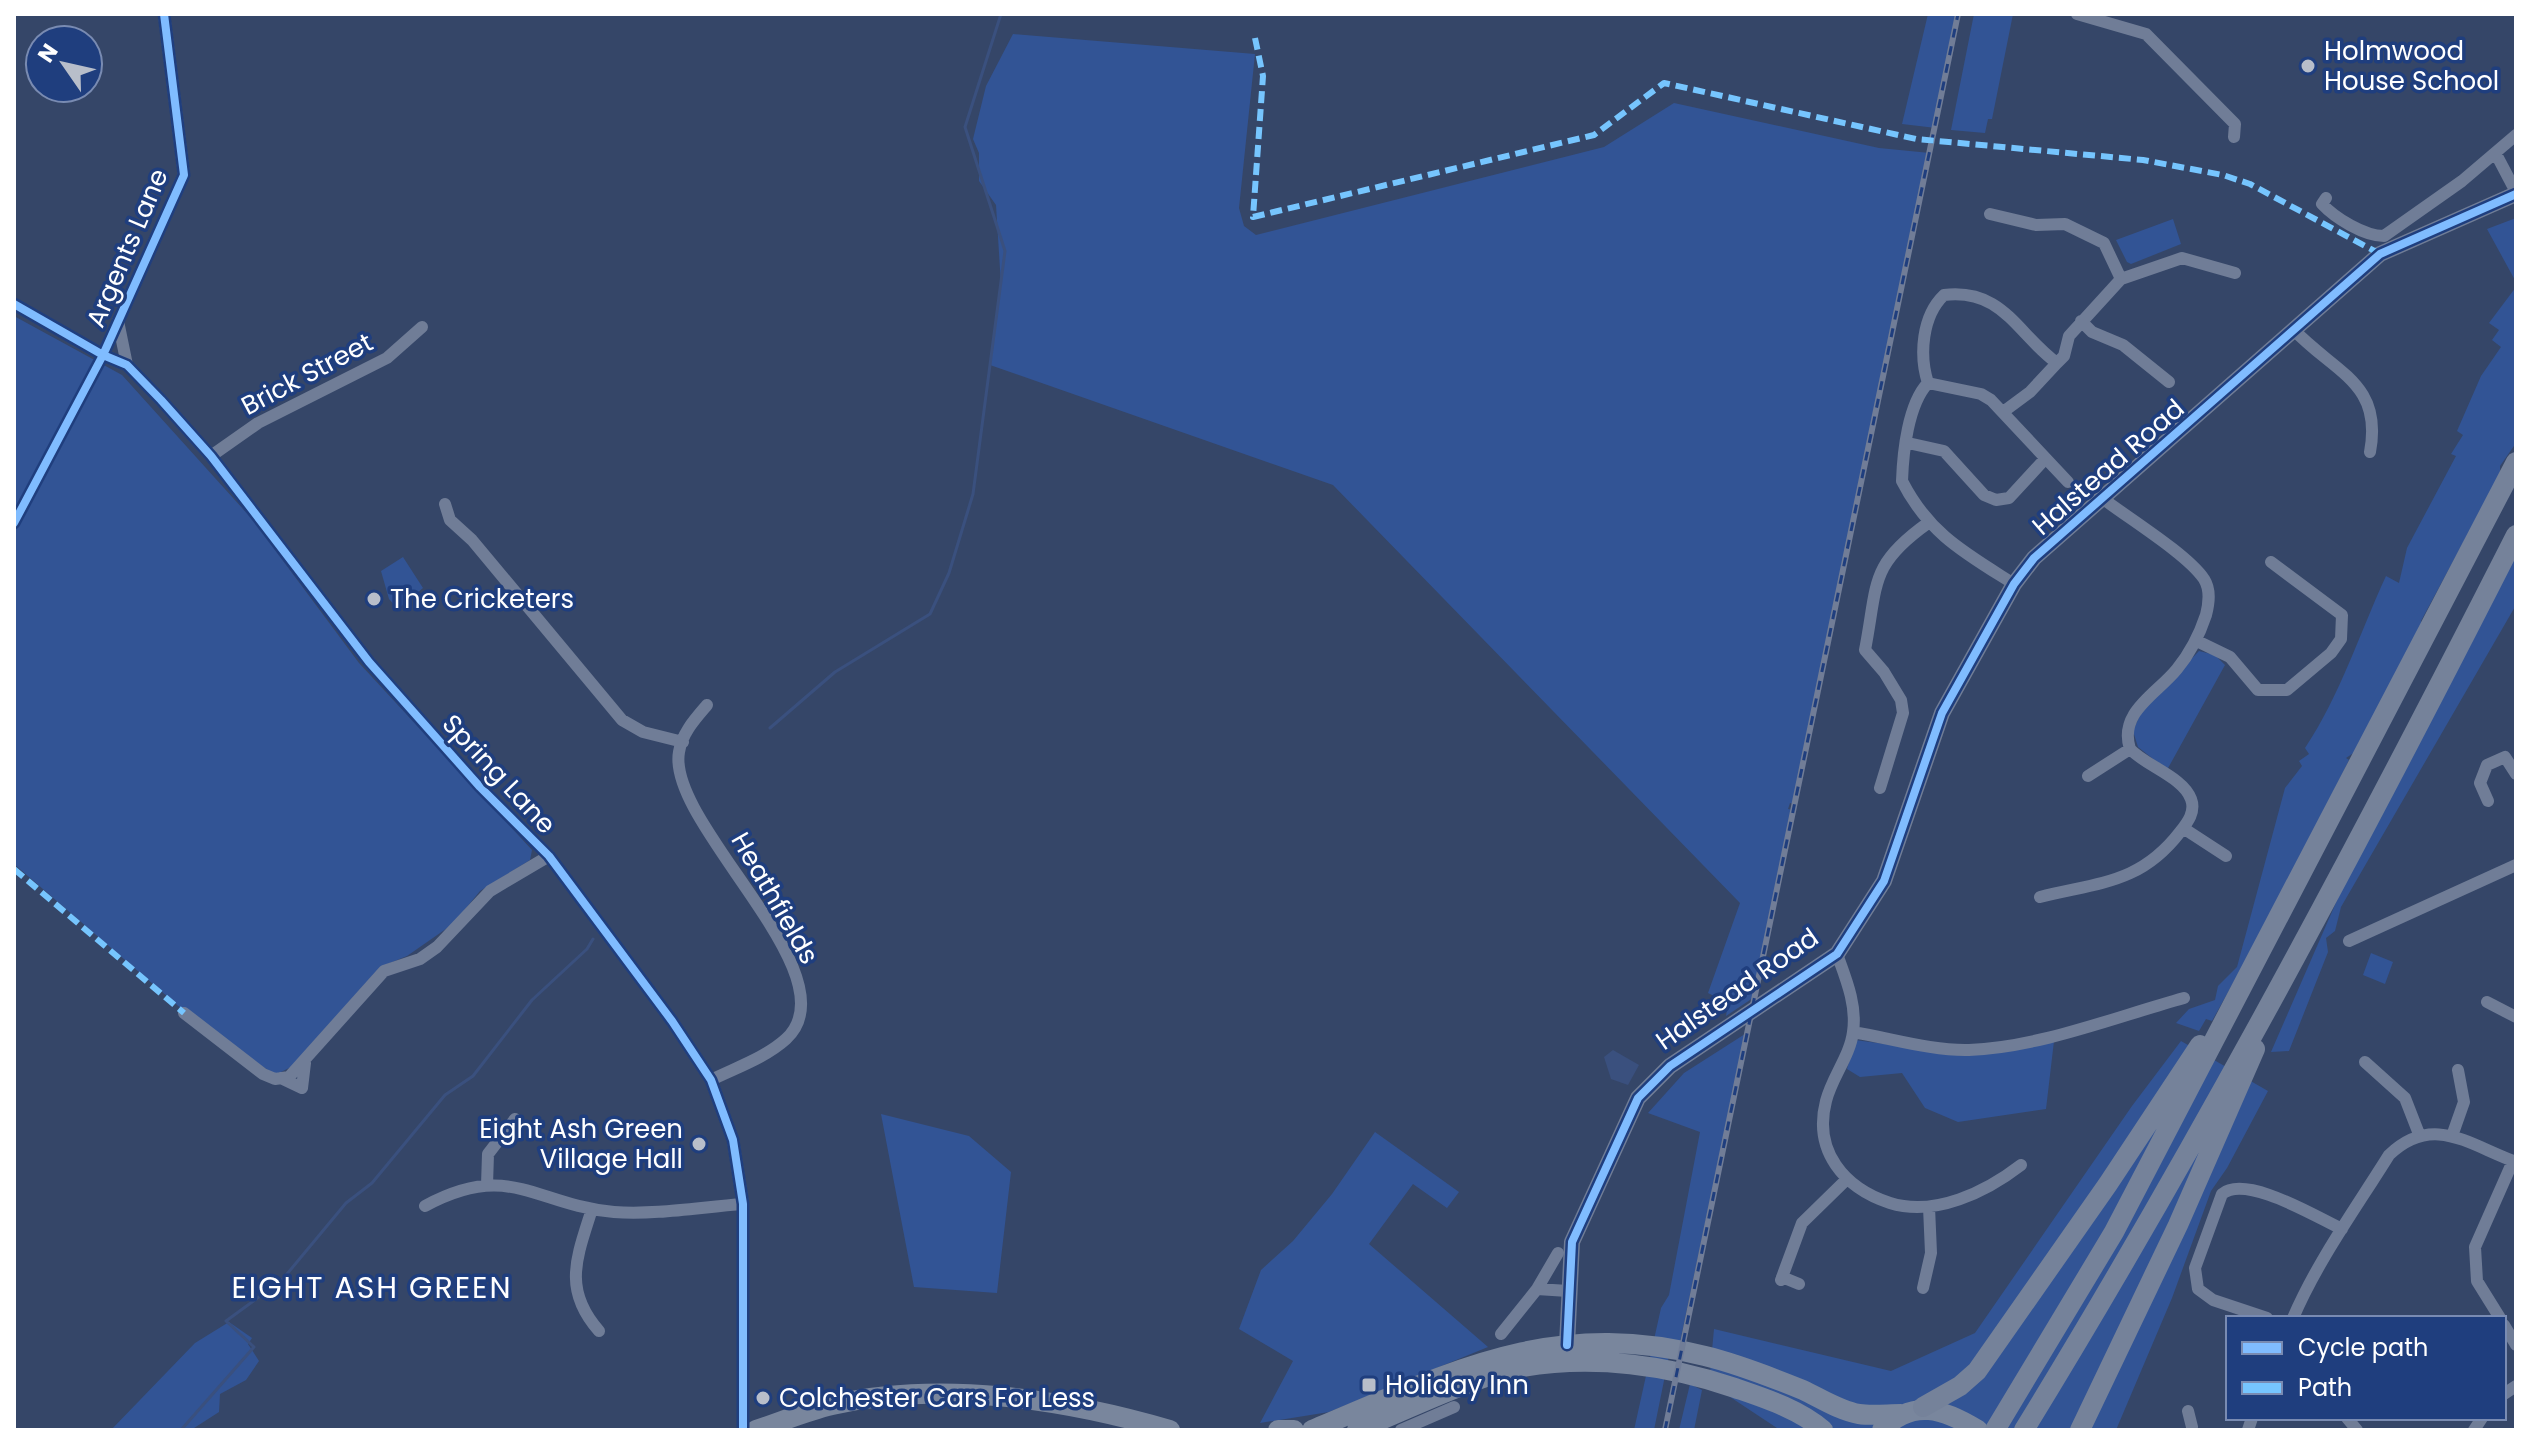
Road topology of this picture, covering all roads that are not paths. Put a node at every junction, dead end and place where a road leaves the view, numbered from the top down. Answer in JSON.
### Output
{"nodes":[{"id":1,"x":164,"y":14,"type":"edge"},
{"id":2,"x":2077,"y":14,"type":"edge"},
{"id":3,"x":2238,"y":129,"type":"dead end"},
{"id":4,"x":2516,"y":135,"type":"edge"},
{"id":5,"x":2496,"y":154,"type":"junction"},
{"id":6,"x":2516,"y":193,"type":"edge"},
{"id":7,"x":2326,"y":198,"type":"dead end"},
{"id":8,"x":1990,"y":214,"type":"dead end"},
{"id":9,"x":2235,"y":273,"type":"dead end"},
{"id":10,"x":2121,"y":279,"type":"junction"},
{"id":11,"x":14,"y":304,"type":"edge"},
{"id":12,"x":118,"y":320,"type":"junction"},
{"id":13,"x":2081,"y":321,"type":"junction"},
{"id":14,"x":422,"y":327,"type":"dead end"},
{"id":15,"x":2294,"y":330,"type":"junction"},
{"id":16,"x":103,"y":355,"type":"junction"},
{"id":17,"x":2057,"y":363,"type":"junction"},
{"id":18,"x":127,"y":365,"type":"junction"},
{"id":19,"x":2169,"y":382,"type":"dead end"},
{"id":20,"x":1928,"y":383,"type":"junction"},
{"id":21,"x":2003,"y":412,"type":"junction"},
{"id":22,"x":1908,"y":443,"type":"junction"},
{"id":23,"x":2370,"y":452,"type":"dead end"},
{"id":24,"x":211,"y":456,"type":"junction"},
{"id":25,"x":2044,"y":460,"type":"junction"},
{"id":26,"x":2516,"y":462,"type":"edge"},
{"id":27,"x":2068,"y":482,"type":"dead end"},
{"id":28,"x":2102,"y":498,"type":"junction"},
{"id":29,"x":445,"y":504,"type":"dead end"},
{"id":30,"x":14,"y":523,"type":"edge"},
{"id":31,"x":1928,"y":523,"type":"junction"},
{"id":32,"x":2516,"y":535,"type":"edge"},
{"id":33,"x":2271,"y":562,"type":"dead end"},
{"id":34,"x":2014,"y":584,"type":"junction"},
{"id":35,"x":2197,"y":641,"type":"junction"},
{"id":36,"x":707,"y":705,"type":"dead end"},
{"id":37,"x":683,"y":742,"type":"junction"},
{"id":38,"x":2130,"y":749,"type":"junction"},
{"id":39,"x":2516,"y":774,"type":"edge"},
{"id":40,"x":2088,"y":776,"type":"dead end"},
{"id":41,"x":1880,"y":788,"type":"dead end"},
{"id":42,"x":2488,"y":801,"type":"dead end"},
{"id":43,"x":2183,"y":828,"type":"junction"},
{"id":44,"x":549,"y":856,"type":"junction"},
{"id":45,"x":2226,"y":856,"type":"dead end"},
{"id":46,"x":2516,"y":865,"type":"edge"},
{"id":47,"x":2040,"y":897,"type":"dead end"},
{"id":48,"x":2271,"y":937,"type":"junction"},
{"id":49,"x":2349,"y":941,"type":"dead end"},
{"id":50,"x":1837,"y":954,"type":"junction"},
{"id":51,"x":2284,"y":974,"type":"junction"},
{"id":52,"x":2184,"y":998,"type":"dead end"},
{"id":53,"x":2487,"y":1002,"type":"dead end"},
{"id":54,"x":184,"y":1013,"type":"dead end"},
{"id":55,"x":2516,"y":1017,"type":"edge"},
{"id":56,"x":1853,"y":1032,"type":"junction"},
{"id":57,"x":2365,"y":1062,"type":"dead end"},
{"id":58,"x":2458,"y":1070,"type":"dead end"},
{"id":59,"x":711,"y":1080,"type":"junction"},
{"id":60,"x":515,"y":1119,"type":"dead end"},
{"id":61,"x":2419,"y":1134,"type":"junction"},
{"id":62,"x":2452,"y":1136,"type":"junction"},
{"id":63,"x":2514,"y":1161,"type":"edge"},
{"id":64,"x":2021,"y":1165,"type":"dead end"},
{"id":65,"x":1846,"y":1180,"type":"junction"},
{"id":66,"x":487,"y":1185,"type":"junction"},
{"id":67,"x":743,"y":1204,"type":"junction"},
{"id":68,"x":425,"y":1206,"type":"dead end"},
{"id":69,"x":1929,"y":1207,"type":"junction"},
{"id":70,"x":592,"y":1209,"type":"junction"},
{"id":71,"x":2342,"y":1229,"type":"junction"},
{"id":72,"x":1558,"y":1253,"type":"dead end"},
{"id":73,"x":1799,"y":1284,"type":"dead end"},
{"id":74,"x":1923,"y":1288,"type":"dead end"},
{"id":75,"x":1537,"y":1289,"type":"junction"},
{"id":76,"x":1568,"y":1291,"type":"junction"},
{"id":77,"x":2261,"y":1316,"type":"edge"},
{"id":78,"x":2294,"y":1316,"type":"edge"},
{"id":79,"x":2499,"y":1316,"type":"edge"},
{"id":80,"x":599,"y":1331,"type":"dead end"},
{"id":81,"x":1501,"y":1334,"type":"dead end"},
{"id":82,"x":1567,"y":1345,"type":"junction"},
{"id":83,"x":1701,"y":1366,"type":"junction"},
{"id":84,"x":1454,"y":1407,"type":"dead end"},
{"id":85,"x":1923,"y":1407,"type":"junction"},
{"id":86,"x":2188,"y":1411,"type":"dead end"},
{"id":87,"x":1901,"y":1414,"type":"junction"},
{"id":88,"x":2193,"y":1429,"type":"edge"},
{"id":89,"x":743,"y":1430,"type":"edge"},
{"id":90,"x":756,"y":1430,"type":"edge"},
{"id":91,"x":1170,"y":1430,"type":"edge"},
{"id":92,"x":1278,"y":1430,"type":"edge"},
{"id":93,"x":1294,"y":1430,"type":"edge"},
{"id":94,"x":1312,"y":1430,"type":"edge"},
{"id":95,"x":1357,"y":1430,"type":"edge"},
{"id":96,"x":1401,"y":1430,"type":"edge"},
{"id":97,"x":1823,"y":1430,"type":"edge"},
{"id":98,"x":1882,"y":1430,"type":"edge"},
{"id":99,"x":1978,"y":1430,"type":"edge"},
{"id":100,"x":1995,"y":1430,"type":"edge"},
{"id":101,"x":2024,"y":1430,"type":"edge"},
{"id":102,"x":2080,"y":1430,"type":"edge"}],
"edges":[{"from":1,"to":12,"type":"street","name":"Argents Lane"},
{"from":2,"to":3,"type":"street"},
{"from":4,"to":5,"type":"street"},
{"from":5,"to":6,"type":"street","name":"Halstead Road"},
{"from":5,"to":7,"type":"street"},
{"from":6,"to":15,"type":"street","name":"Halstead Road"},
{"from":8,"to":10,"type":"street"},
{"from":9,"to":10,"type":"street"},
{"from":10,"to":13,"type":"street"},
{"from":11,"to":16,"type":"street","name":"Spring Lane"},
{"from":12,"to":16,"type":"street","name":"Argents Lane"},
{"from":12,"to":18,"type":"street"},
{"from":13,"to":17,"type":"street"},
{"from":13,"to":19,"type":"street"},
{"from":14,"to":24,"type":"street","name":"Brick Street"},
{"from":15,"to":23,"type":"street"},
{"from":15,"to":28,"type":"street","name":"Halstead Road"},
{"from":16,"to":18,"type":"street","name":"Spring Lane"},
{"from":16,"to":30,"type":"street","name":"Argents Lane"},
{"from":17,"to":20,"type":"street"},
{"from":17,"to":21,"type":"street"},
{"from":18,"to":24,"type":"street","name":"Spring Lane"},
{"from":20,"to":21,"type":"street"},
{"from":20,"to":22,"type":"street"},
{"from":21,"to":25,"type":"street"},
{"from":22,"to":25,"type":"street"},
{"from":22,"to":31,"type":"street"},
{"from":24,"to":44,"type":"street","name":"Spring Lane"},
{"from":25,"to":27,"type":"street"},
{"from":26,"to":48,"type":"highway"},
{"from":28,"to":34,"type":"street","name":"Halstead Road"},
{"from":28,"to":35,"type":"street"},
{"from":29,"to":37,"type":"street"},
{"from":31,"to":34,"type":"street"},
{"from":31,"to":41,"type":"street"},
{"from":32,"to":51,"type":"highway"},
{"from":33,"to":35,"type":"street"},
{"from":34,"to":50,"type":"street","name":"Halstead Road"},
{"from":35,"to":38,"type":"street"},
{"from":36,"to":37,"type":"street"},
{"from":37,"to":59,"type":"street","name":"Heathfields"},
{"from":38,"to":40,"type":"street"},
{"from":38,"to":43,"type":"street"},
{"from":39,"to":42,"type":"street"},
{"from":43,"to":45,"type":"street"},
{"from":43,"to":47,"type":"street"},
{"from":44,"to":54,"type":"street"},
{"from":44,"to":59,"type":"street","name":"Spring Lane"},
{"from":46,"to":49,"type":"street"},
{"from":48,"to":85,"type":"highway"},
{"from":48,"to":100,"type":"highway"},
{"from":50,"to":56,"type":"street"},
{"from":50,"to":76,"type":"street","name":"Halstead Road"},
{"from":51,"to":101,"type":"highway"},
{"from":51,"to":102,"type":"highway"},
{"from":52,"to":56,"type":"street"},
{"from":53,"to":55,"type":"street"},
{"from":56,"to":65,"type":"street"},
{"from":57,"to":61,"type":"street"},
{"from":58,"to":62,"type":"street"},
{"from":59,"to":67,"type":"street","name":"Spring Lane"},
{"from":60,"to":66,"type":"street"},
{"from":61,"to":62,"type":"street"},
{"from":61,"to":71,"type":"street"},
{"from":62,"to":63,"type":"street"},
{"from":63,"to":79,"type":"street"},
{"from":64,"to":69,"type":"street"},
{"from":65,"to":69,"type":"street"},
{"from":65,"to":73,"type":"street"},
{"from":66,"to":68,"type":"street"},
{"from":66,"to":70,"type":"street"},
{"from":67,"to":70,"type":"street"},
{"from":67,"to":89,"type":"street","name":"Spring Lane"},
{"from":69,"to":74,"type":"street"},
{"from":70,"to":80,"type":"street"},
{"from":71,"to":77,"type":"street"},
{"from":71,"to":78,"type":"street"},
{"from":72,"to":75,"type":"street"},
{"from":75,"to":76,"type":"street"},
{"from":75,"to":81,"type":"street"},
{"from":76,"to":82,"type":"street","name":"Halstead Road"},
{"from":82,"to":83,"type":"main road"},
{"from":82,"to":94,"type":"main road"},
{"from":83,"to":87,"type":"main road"},
{"from":83,"to":95,"type":"main road"},
{"from":83,"to":97,"type":"main road"},
{"from":84,"to":96,"type":"street"},
{"from":85,"to":87,"type":"main road"},
{"from":85,"to":99,"type":"main road"},
{"from":86,"to":88,"type":"street"},
{"from":87,"to":98,"type":"main road"},
{"from":90,"to":91,"type":"main road"},
{"from":92,"to":93,"type":"main road"}]}
